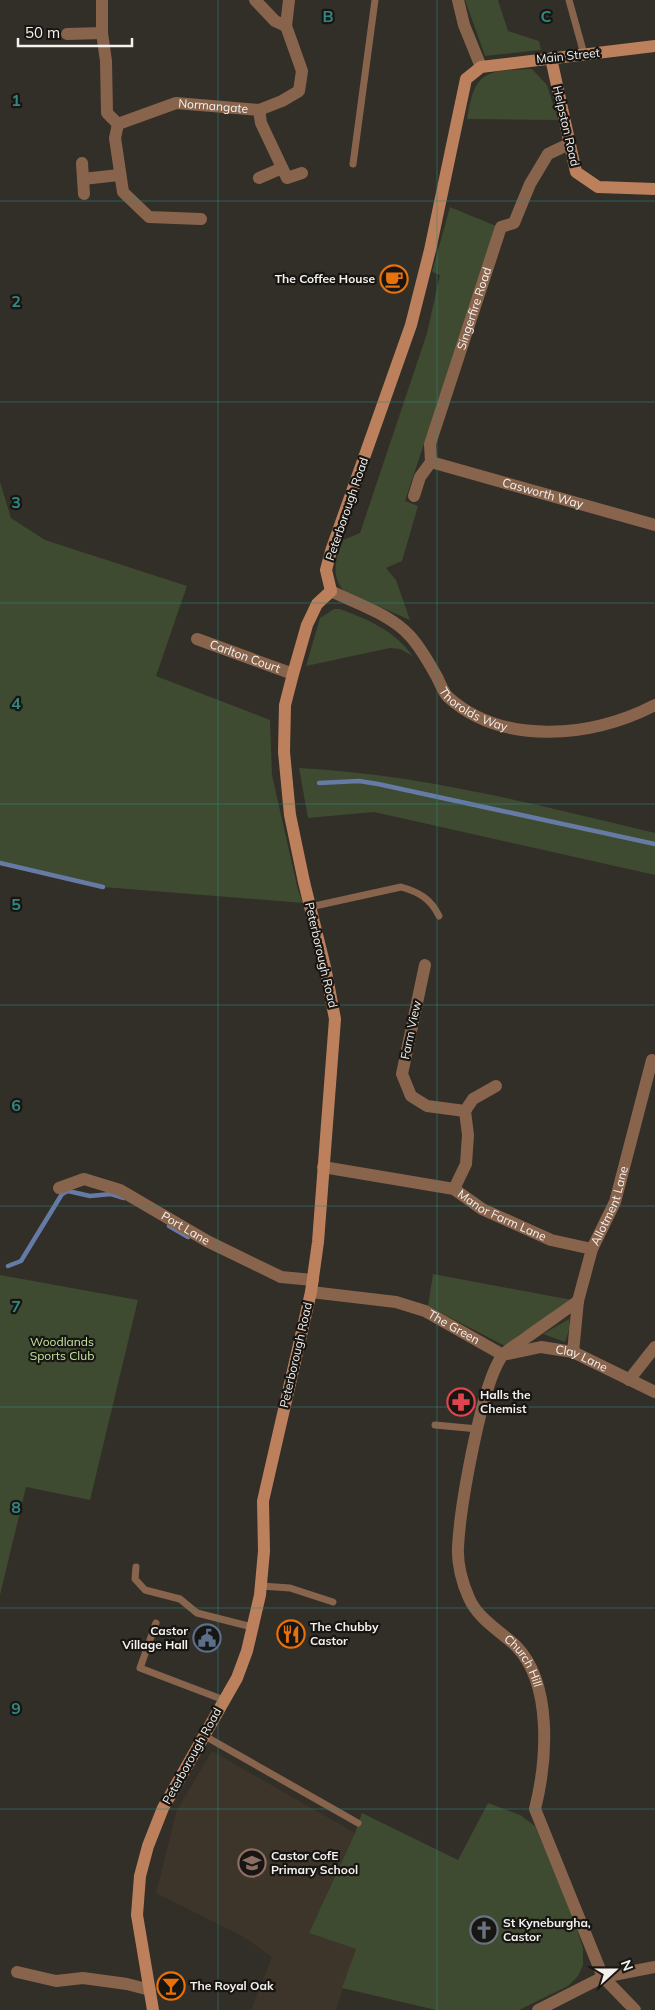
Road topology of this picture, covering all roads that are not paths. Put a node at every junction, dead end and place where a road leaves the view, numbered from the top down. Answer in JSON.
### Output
{"nodes":[{"id":1,"x":102,"y":0,"type":"edge"},
{"id":2,"x":255,"y":0,"type":"edge"},
{"id":3,"x":289,"y":0,"type":"edge"},
{"id":4,"x":375,"y":0,"type":"edge"},
{"id":5,"x":458,"y":0,"type":"edge"},
{"id":6,"x":569,"y":0,"type":"edge"},
{"id":7,"x":286,"y":26,"type":"junction"},
{"id":8,"x":102,"y":33,"type":"junction"},
{"id":9,"x":67,"y":34,"type":"dead end"},
{"id":10,"x":655,"y":46,"type":"edge"},
{"id":11,"x":584,"y":54,"type":"junction"},
{"id":12,"x":551,"y":58,"type":"junction"},
{"id":13,"x":481,"y":67,"type":"junction"},
{"id":14,"x":260,"y":110,"type":"junction"},
{"id":15,"x":118,"y":124,"type":"junction"},
{"id":16,"x":569,"y":144,"type":"junction"},
{"id":17,"x":82,"y":163,"type":"dead end"},
{"id":18,"x":353,"y":164,"type":"dead end"},
{"id":19,"x":282,"y":168,"type":"junction"},
{"id":20,"x":302,"y":173,"type":"dead end"},
{"id":21,"x":119,"y":175,"type":"junction"},
{"id":22,"x":259,"y":178,"type":"dead end"},
{"id":23,"x":83,"y":179,"type":"junction"},
{"id":24,"x":655,"y":189,"type":"edge"},
{"id":25,"x":84,"y":194,"type":"dead end"},
{"id":26,"x":201,"y":219,"type":"dead end"},
{"id":27,"x":430,"y":462,"type":"junction"},
{"id":28,"x":414,"y":496,"type":"dead end"},
{"id":29,"x":655,"y":525,"type":"edge"},
{"id":30,"x":331,"y":591,"type":"junction"},
{"id":31,"x":197,"y":639,"type":"dead end"},
{"id":32,"x":293,"y":674,"type":"junction"},
{"id":33,"x":655,"y":705,"type":"edge"},
{"id":34,"x":310,"y":907,"type":"junction"},
{"id":35,"x":439,"y":916,"type":"dead end"},
{"id":36,"x":424,"y":965,"type":"dead end"},
{"id":37,"x":652,"y":1060,"type":"dead end"},
{"id":38,"x":496,"y":1086,"type":"dead end"},
{"id":39,"x":465,"y":1110,"type":"junction"},
{"id":40,"x":323,"y":1167,"type":"junction"},
{"id":41,"x":59,"y":1188,"type":"dead end"},
{"id":42,"x":454,"y":1189,"type":"junction"},
{"id":43,"x":592,"y":1249,"type":"junction"},
{"id":44,"x":312,"y":1286,"type":"junction"},
{"id":45,"x":578,"y":1301,"type":"junction"},
{"id":46,"x":655,"y":1347,"type":"edge"},
{"id":47,"x":573,"y":1352,"type":"junction"},
{"id":48,"x":503,"y":1355,"type":"junction"},
{"id":49,"x":629,"y":1380,"type":"junction"},
{"id":50,"x":655,"y":1392,"type":"edge"},
{"id":51,"x":434,"y":1425,"type":"dead end"},
{"id":52,"x":478,"y":1429,"type":"junction"},
{"id":53,"x":136,"y":1567,"type":"dead end"},
{"id":54,"x":260,"y":1586,"type":"junction"},
{"id":55,"x":333,"y":1602,"type":"dead end"},
{"id":56,"x":156,"y":1623,"type":"dead end"},
{"id":57,"x":252,"y":1627,"type":"junction"},
{"id":58,"x":224,"y":1700,"type":"junction"},
{"id":59,"x":203,"y":1735,"type":"junction"},
{"id":60,"x":358,"y":1823,"type":"dead end"},
{"id":61,"x":655,"y":1967,"type":"edge"},
{"id":62,"x":17,"y":1972,"type":"dead end"},
{"id":63,"x":603,"y":1977,"type":"junction"},
{"id":64,"x":150,"y":1990,"type":"junction"},
{"id":65,"x":153,"y":2010,"type":"edge"},
{"id":66,"x":538,"y":2010,"type":"edge"},
{"id":67,"x":635,"y":2010,"type":"edge"}],
"edges":[{"from":1,"to":8,"type":"street"},
{"from":2,"to":7,"type":"street"},
{"from":3,"to":7,"type":"street","name":"Normangate"},
{"from":4,"to":18,"type":"lane"},
{"from":5,"to":13,"type":"street"},
{"from":6,"to":11,"type":"lane"},
{"from":7,"to":14,"type":"street","name":"Normangate"},
{"from":8,"to":9,"type":"street"},
{"from":8,"to":15,"type":"street"},
{"from":10,"to":11,"type":"street","name":"Main Street"},
{"from":11,"to":12,"type":"street","name":"Main Street"},
{"from":12,"to":13,"type":"street","name":"Main Street"},
{"from":12,"to":16,"type":"street","name":"Helpston Road"},
{"from":13,"to":30,"type":"street","name":"Peterborough Road"},
{"from":14,"to":15,"type":"street","name":"Normangate"},
{"from":14,"to":19,"type":"street"},
{"from":15,"to":21,"type":"street"},
{"from":16,"to":24,"type":"street","name":"Helpston Road"},
{"from":16,"to":27,"type":"street","name":"Singerfire Road"},
{"from":17,"to":23,"type":"street"},
{"from":19,"to":20,"type":"street"},
{"from":19,"to":22,"type":"street"},
{"from":21,"to":23,"type":"street"},
{"from":21,"to":26,"type":"street"},
{"from":23,"to":25,"type":"street"},
{"from":27,"to":28,"type":"street","name":"Singerfire Road"},
{"from":27,"to":29,"type":"street","name":"Casworth Way"},
{"from":30,"to":32,"type":"street","name":"Peterborough Road"},
{"from":30,"to":33,"type":"street","name":"Thorolds Way"},
{"from":31,"to":32,"type":"street","name":"Carlton Court"},
{"from":32,"to":34,"type":"street","name":"Peterborough Road"},
{"from":34,"to":35,"type":"lane"},
{"from":34,"to":40,"type":"street","name":"Peterborough Road"},
{"from":36,"to":39,"type":"street","name":"Farm View"},
{"from":37,"to":43,"type":"street","name":"Allotment Lane"},
{"from":38,"to":39,"type":"street"},
{"from":39,"to":42,"type":"street"},
{"from":40,"to":42,"type":"street","name":"Manor Farm Lane"},
{"from":40,"to":44,"type":"street","name":"Peterborough Road"},
{"from":41,"to":44,"type":"street","name":"Port Lane"},
{"from":42,"to":43,"type":"street","name":"Manor Farm Lane"},
{"from":43,"to":45,"type":"street","name":"Allotment Lane"},
{"from":44,"to":48,"type":"street","name":"The Green"},
{"from":44,"to":54,"type":"street","name":"Peterborough Road"},
{"from":45,"to":47,"type":"street","name":"Allotment Lane"},
{"from":45,"to":48,"type":"street"},
{"from":46,"to":49,"type":"street"},
{"from":47,"to":48,"type":"street","name":"Clay Lane"},
{"from":47,"to":49,"type":"street","name":"Clay Lane"},
{"from":48,"to":52,"type":"street","name":"Church Hill"},
{"from":49,"to":50,"type":"street","name":"Clay Lane"},
{"from":51,"to":52,"type":"lane"},
{"from":52,"to":63,"type":"street","name":"Church Hill"},
{"from":53,"to":57,"type":"lane"},
{"from":54,"to":55,"type":"lane"},
{"from":54,"to":57,"type":"street","name":"Peterborough Road"},
{"from":56,"to":58,"type":"lane"},
{"from":57,"to":58,"type":"street","name":"Peterborough Road"},
{"from":58,"to":59,"type":"street","name":"Peterborough Road"},
{"from":59,"to":60,"type":"lane"},
{"from":59,"to":64,"type":"street","name":"Peterborough Road"},
{"from":61,"to":63,"type":"street"},
{"from":62,"to":64,"type":"street"},
{"from":63,"to":66,"type":"street"},
{"from":63,"to":67,"type":"street"},
{"from":64,"to":65,"type":"street","name":"Peterborough Road"}]}
